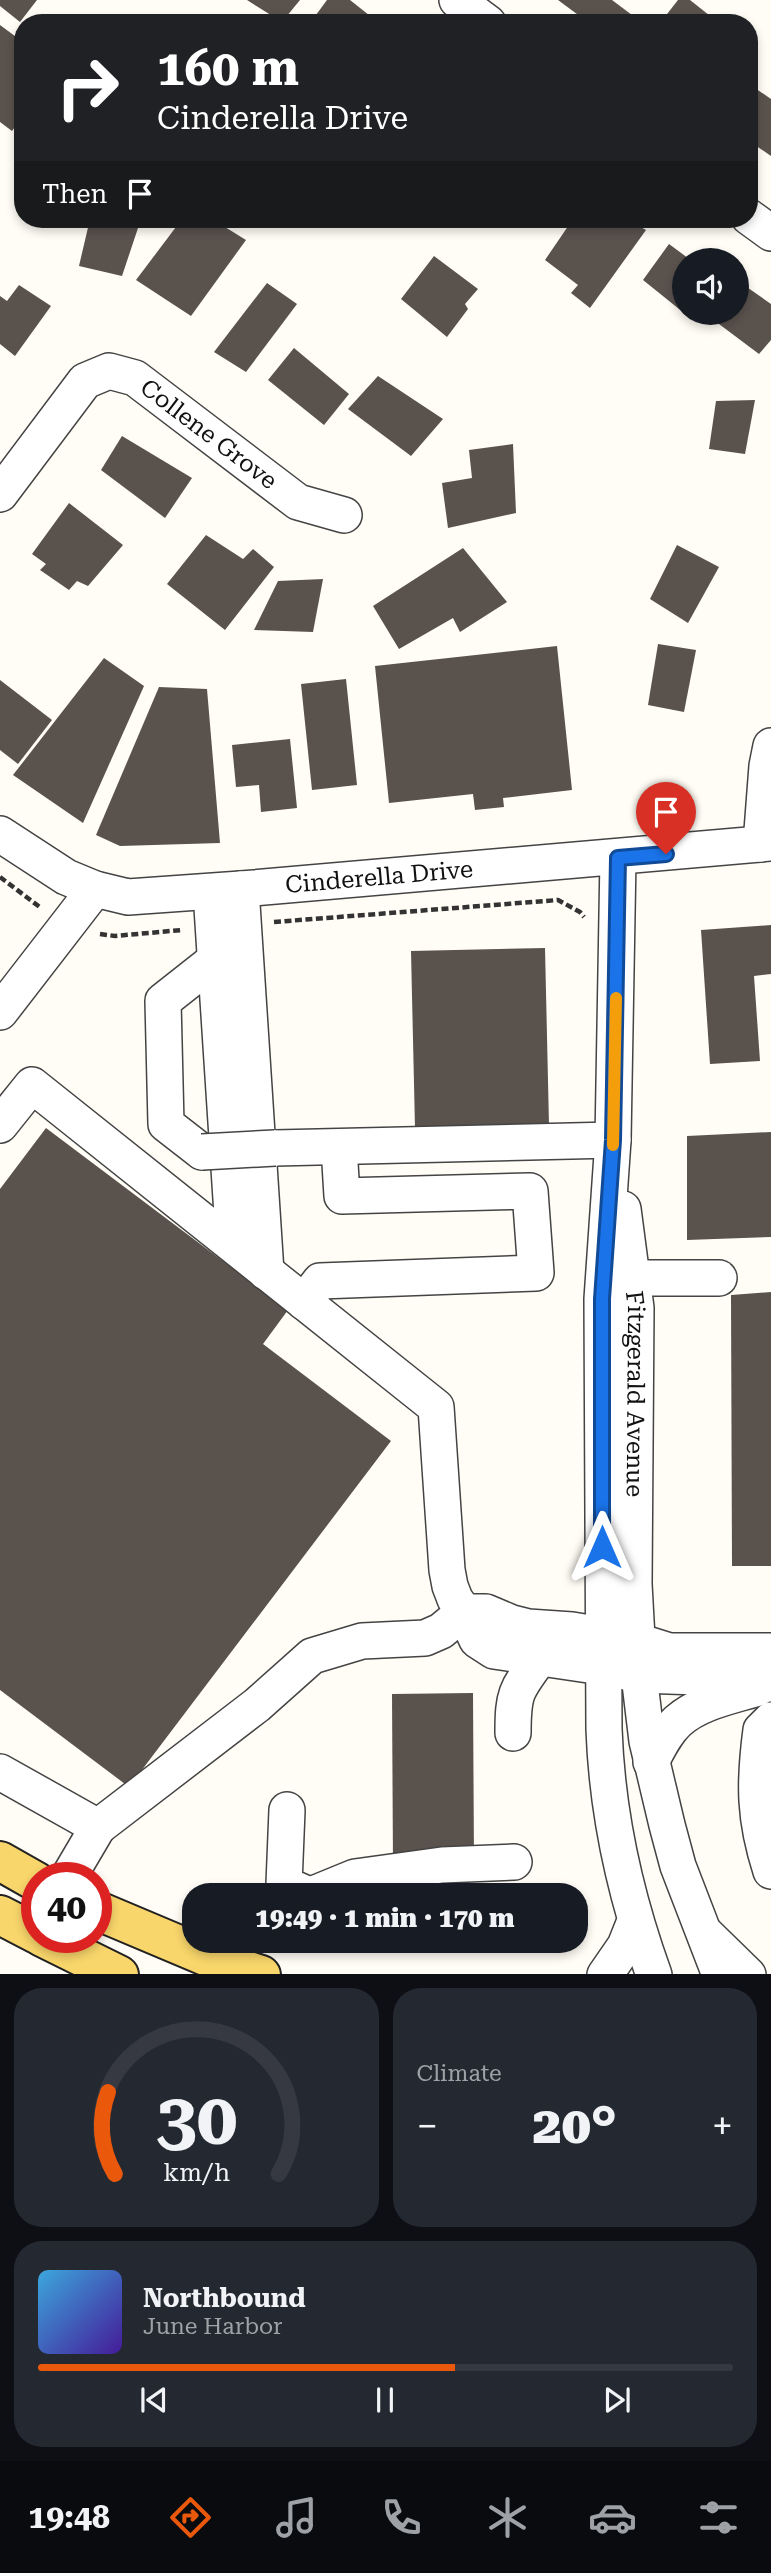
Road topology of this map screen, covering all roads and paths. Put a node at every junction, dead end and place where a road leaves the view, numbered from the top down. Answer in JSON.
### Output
{"nodes":[{"id":1,"x":457,"y":0,"type":"edge"},
{"id":2,"x":476,"y":14,"type":"edge"},
{"id":3,"x":0,"y":494,"type":"edge"},
{"id":4,"x":344,"y":515,"type":"dead end"},
{"id":5,"x":771,"y":746,"type":"edge"},
{"id":6,"x":0,"y":834,"type":"edge"},
{"id":7,"x":766,"y":844,"type":"edge"},
{"id":8,"x":618,"y":858,"type":"junction"},
{"id":9,"x":95,"y":889,"type":"junction"},
{"id":10,"x":226,"y":891,"type":"junction"},
{"id":11,"x":215,"y":960,"type":"junction"},
{"id":12,"x":0,"y":1012,"type":"edge"},
{"id":13,"x":0,"y":1125,"type":"edge"},
{"id":14,"x":613,"y":1140,"type":"junction"},
{"id":15,"x":339,"y":1147,"type":"junction"},
{"id":16,"x":234,"y":1245,"type":"junction"},
{"id":17,"x":266,"y":1272,"type":"junction"},
{"id":18,"x":618,"y":1278,"type":"junction"},
{"id":19,"x":719,"y":1278,"type":"dead end"},
{"id":20,"x":304,"y":1302,"type":"junction"},
{"id":21,"x":464,"y":1612,"type":"junction"},
{"id":22,"x":637,"y":1641,"type":"junction"},
{"id":23,"x":771,"y":1651,"type":"edge"},
{"id":24,"x":603,"y":1652,"type":"junction"},
{"id":25,"x":539,"y":1659,"type":"junction"},
{"id":26,"x":639,"y":1675,"type":"junction"},
{"id":27,"x":771,"y":1684,"type":"edge"},
{"id":28,"x":771,"y":1720,"type":"edge"},
{"id":29,"x":513,"y":1732,"type":"dead end"},
{"id":30,"x":651,"y":1762,"type":"junction"},
{"id":31,"x":0,"y":1772,"type":"edge"},
{"id":32,"x":287,"y":1810,"type":"dead end"},
{"id":33,"x":98,"y":1826,"type":"junction"},
{"id":34,"x":0,"y":1861,"type":"edge"},
{"id":35,"x":77,"y":1862,"type":"edge"},
{"id":36,"x":514,"y":1862,"type":"dead end"},
{"id":37,"x":771,"y":1871,"type":"edge"},
{"id":38,"x":21,"y":1873,"type":"edge"},
{"id":39,"x":300,"y":1883,"type":"edge"},
{"id":40,"x":332,"y":1883,"type":"edge"},
{"id":41,"x":0,"y":1915,"type":"edge"},
{"id":42,"x":112,"y":1917,"type":"edge"},
{"id":43,"x":635,"y":1921,"type":"junction"},
{"id":44,"x":21,"y":1926,"type":"edge"},
{"id":45,"x":704,"y":1932,"type":"junction"},
{"id":46,"x":75,"y":1953,"type":"edge"},
{"id":47,"x":117,"y":1974,"type":"edge"},
{"id":48,"x":258,"y":1974,"type":"edge"},
{"id":49,"x":606,"y":1974,"type":"edge"},
{"id":50,"x":654,"y":1974,"type":"edge"},
{"id":51,"x":720,"y":1974,"type":"edge"},
{"id":52,"x":747,"y":1974,"type":"edge"}],
"edges":[{"from":1,"to":2,"type":"street"},
{"from":3,"to":4,"type":"street","name":"Collene Grove"},
{"from":5,"to":7,"type":"street"},
{"from":6,"to":9,"type":"street","name":"Cinderella Drive"},
{"from":7,"to":8,"type":"street","name":"Cinderella Drive"},
{"from":8,"to":10,"type":"street","name":"Cinderella Drive"},
{"from":8,"to":14,"type":"street","name":"Fitzgerald Avenue"},
{"from":9,"to":10,"type":"street","name":"Cinderella Drive"},
{"from":9,"to":12,"type":"street"},
{"from":10,"to":11,"type":"street"},
{"from":10,"to":17,"type":"street"},
{"from":11,"to":15,"type":"street","bridge":true},
{"from":11,"to":16,"type":"street"},
{"from":13,"to":16,"type":"street"},
{"from":14,"to":15,"type":"street"},
{"from":14,"to":18,"type":"street","name":"Fitzgerald Avenue"},
{"from":15,"to":20,"type":"street"},
{"from":16,"to":17,"type":"street"},
{"from":17,"to":20,"type":"street"},
{"from":18,"to":19,"type":"street"},
{"from":18,"to":22,"type":"street","name":"Fitzgerald Avenue"},
{"from":18,"to":24,"type":"street","name":"Fitzgerald Avenue"},
{"from":20,"to":21,"type":"street"},
{"from":21,"to":24,"type":"street"},
{"from":21,"to":25,"type":"street"},
{"from":21,"to":33,"type":"street"},
{"from":22,"to":23,"type":"street"},
{"from":22,"to":24,"type":"street"},
{"from":22,"to":26,"type":"street","name":"Fitzgerald Avenue"},
{"from":24,"to":25,"type":"street"},
{"from":24,"to":26,"type":"street"},
{"from":24,"to":43,"type":"street","name":"Fitzgerald Avenue"},
{"from":25,"to":29,"type":"street"},
{"from":26,"to":27,"type":"street"},
{"from":26,"to":30,"type":"street","name":"Fitzgerald Avenue"},
{"from":27,"to":30,"type":"street"},
{"from":28,"to":37,"type":"street"},
{"from":30,"to":45,"type":"street","name":"Fitzgerald Avenue"},
{"from":31,"to":33,"type":"street"},
{"from":32,"to":39,"type":"street"},
{"from":33,"to":35,"type":"street"},
{"from":34,"to":38,"type":"main road"},
{"from":36,"to":40,"type":"street"},
{"from":41,"to":44,"type":"main road"},
{"from":42,"to":48,"type":"main road"},
{"from":43,"to":49,"type":"street"},
{"from":43,"to":50,"type":"street","name":"Fitzgerald Avenue"},
{"from":45,"to":51,"type":"street","name":"Fitzgerald Avenue"},
{"from":45,"to":52,"type":"street","name":"Fitzgerald Avenue"},
{"from":46,"to":47,"type":"main road"}]}
